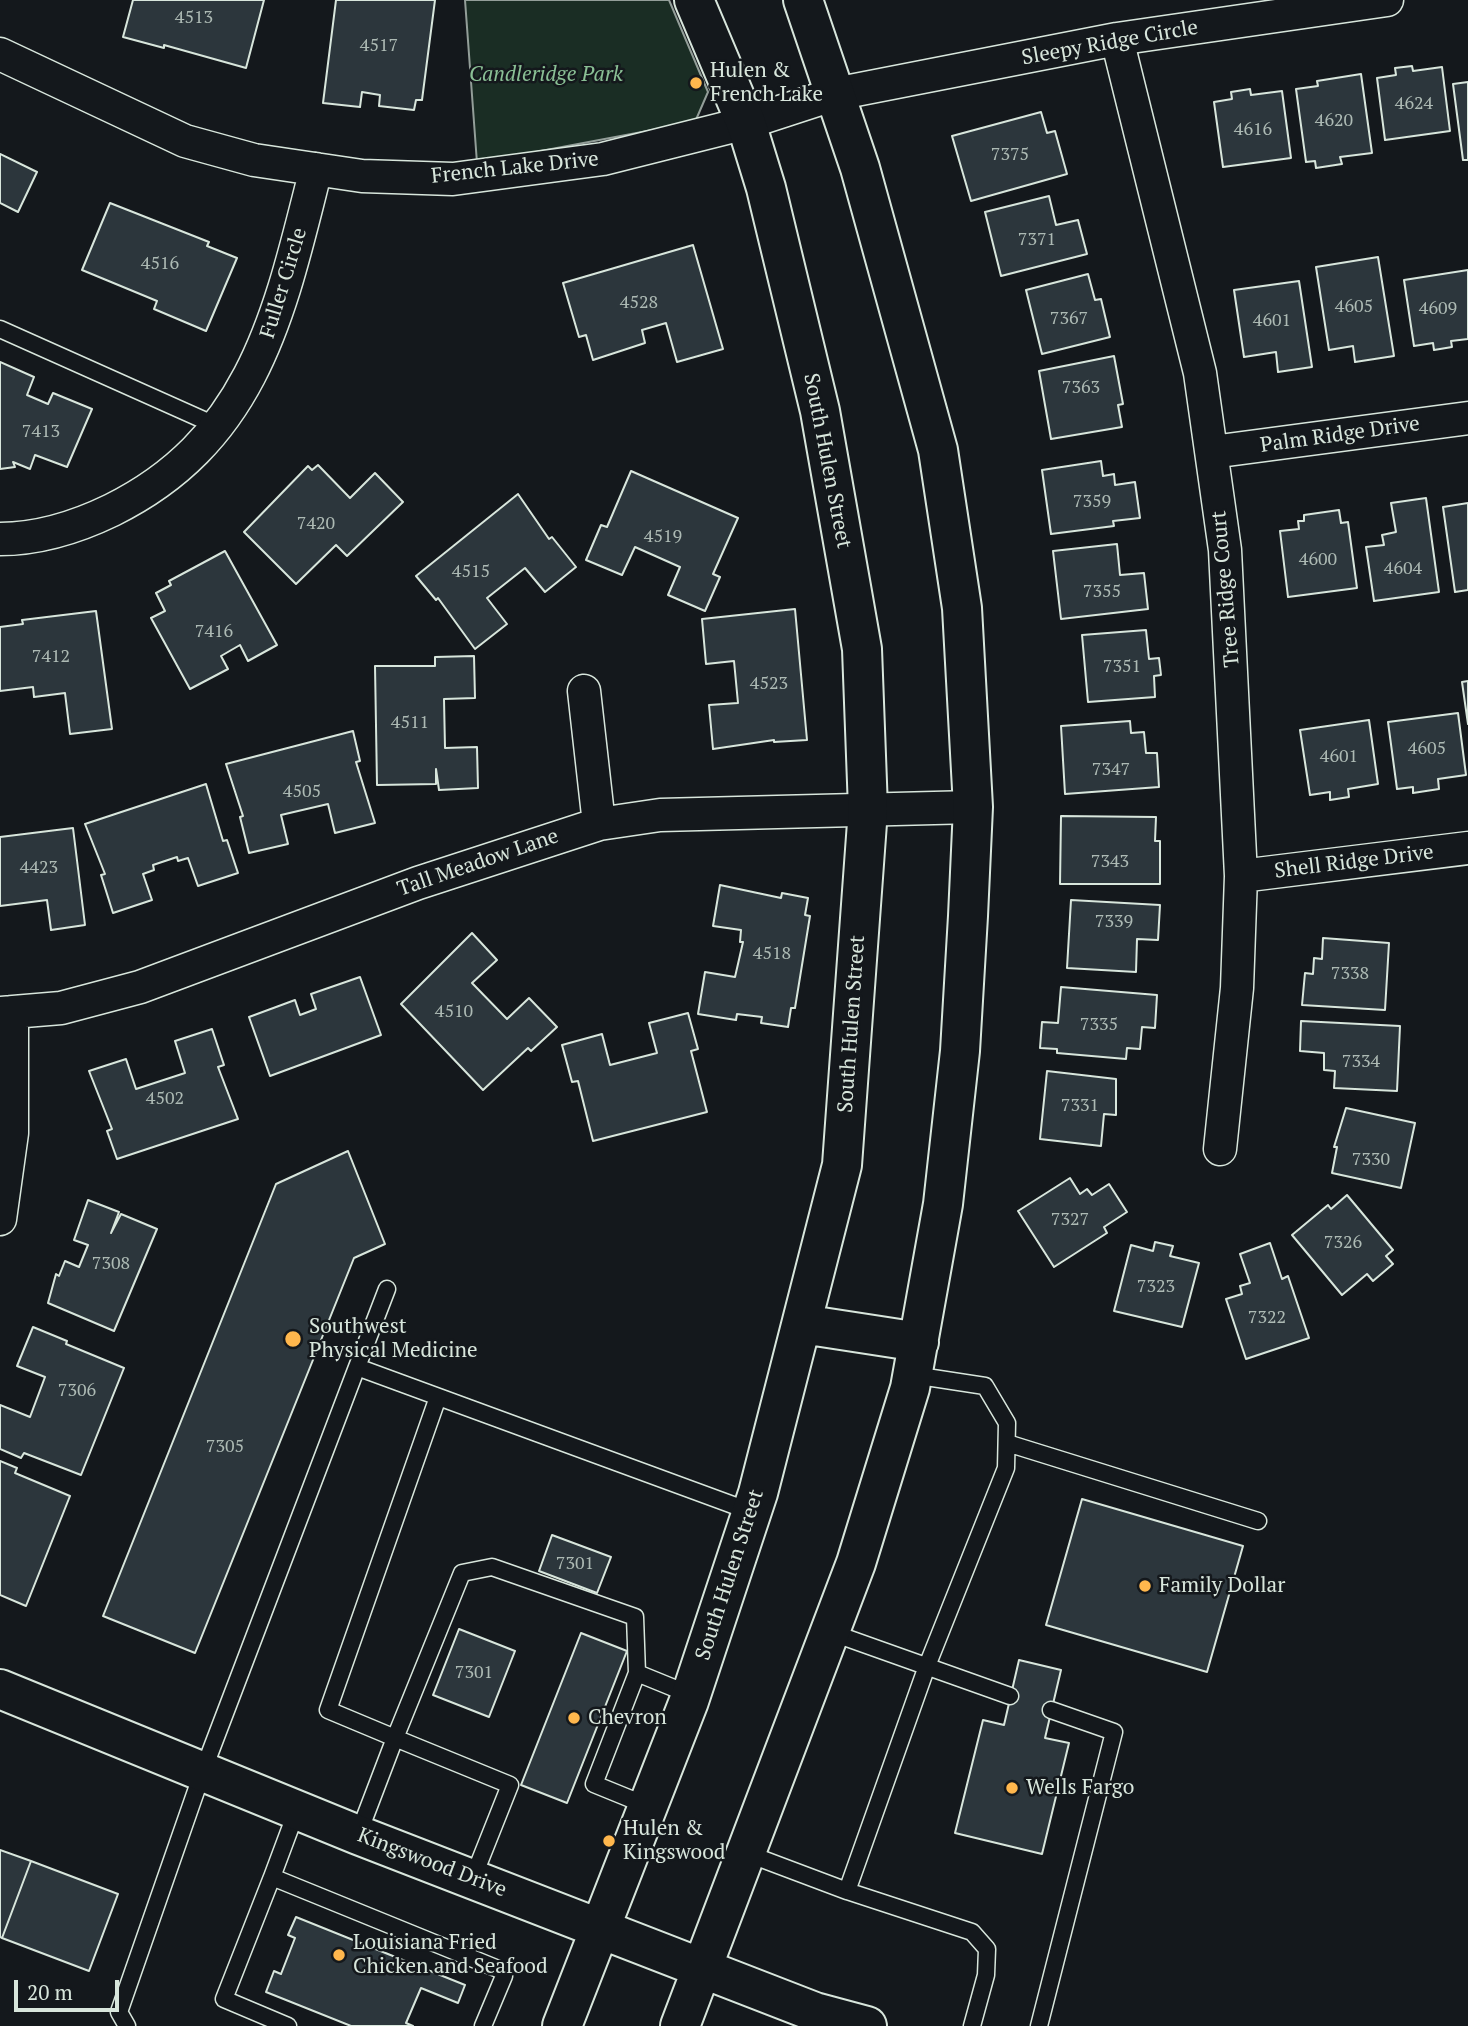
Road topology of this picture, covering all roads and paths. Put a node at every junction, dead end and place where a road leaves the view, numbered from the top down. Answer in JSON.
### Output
{"nodes":[{"id":1,"x":694,"y":0,"type":"edge"},
{"id":2,"x":803,"y":0,"type":"edge"},
{"id":3,"x":1387,"y":0,"type":"edge"},
{"id":4,"x":1117,"y":39,"type":"junction"},
{"id":5,"x":0,"y":54,"type":"edge"},
{"id":6,"x":835,"y":94,"type":"junction"},
{"id":7,"x":746,"y":123,"type":"junction"},
{"id":8,"x":316,"y":169,"type":"junction"},
{"id":9,"x":0,"y":329,"type":"edge"},
{"id":10,"x":1468,"y":418,"type":"edge"},
{"id":11,"x":217,"y":426,"type":"junction"},
{"id":12,"x":1212,"y":453,"type":"junction"},
{"id":13,"x":0,"y":539,"type":"edge"},
{"id":14,"x":584,"y":691,"type":"dead end"},
{"id":15,"x":973,"y":807,"type":"junction"},
{"id":16,"x":868,"y":809,"type":"junction"},
{"id":17,"x":598,"y":824,"type":"junction"},
{"id":18,"x":1468,"y":848,"type":"edge"},
{"id":19,"x":1241,"y":876,"type":"junction"},
{"id":20,"x":6,"y":1012,"type":"edge"},
{"id":21,"x":1220,"y":1149,"type":"dead end"},
{"id":22,"x":0,"y":1219,"type":"edge"},
{"id":23,"x":387,"y":1289,"type":"dead end"},
{"id":24,"x":802,"y":1324,"type":"junction"},
{"id":25,"x":916,"y":1359,"type":"junction"},
{"id":26,"x":357,"y":1367,"type":"junction"},
{"id":27,"x":438,"y":1397,"type":"junction"},
{"id":28,"x":1007,"y":1443,"type":"junction"},
{"id":29,"x":751,"y":1512,"type":"junction"},
{"id":30,"x":1258,"y":1521,"type":"dead end"},
{"id":31,"x":830,"y":1632,"type":"junction"},
{"id":32,"x":926,"y":1666,"type":"junction"},
{"id":33,"x":637,"y":1673,"type":"junction"},
{"id":34,"x":0,"y":1689,"type":"edge"},
{"id":35,"x":691,"y":1695,"type":"junction"},
{"id":36,"x":1010,"y":1696,"type":"dead end"},
{"id":37,"x":1051,"y":1710,"type":"dead end"},
{"id":38,"x":395,"y":1738,"type":"junction"},
{"id":39,"x":203,"y":1771,"type":"junction"},
{"id":40,"x":648,"y":1806,"type":"junction"},
{"id":41,"x":297,"y":1810,"type":"junction"},
{"id":42,"x":358,"y":1835,"type":"junction"},
{"id":43,"x":746,"y":1853,"type":"junction"},
{"id":44,"x":272,"y":1877,"type":"junction"},
{"id":45,"x":473,"y":1878,"type":"junction"},
{"id":46,"x":847,"y":1891,"type":"junction"},
{"id":47,"x":601,"y":1928,"type":"junction"},
{"id":48,"x":702,"y":1968,"type":"junction"},
{"id":49,"x":127,"y":2026,"type":"edge"},
{"id":50,"x":288,"y":2026,"type":"edge"},
{"id":51,"x":483,"y":2026,"type":"edge"},
{"id":52,"x":562,"y":2026,"type":"edge"},
{"id":53,"x":680,"y":2026,"type":"edge"},
{"id":54,"x":867,"y":2026,"type":"edge"},
{"id":55,"x":972,"y":2026,"type":"edge"},
{"id":56,"x":1039,"y":2026,"type":"edge"}],
"edges":[{"from":1,"to":7,"type":"main road","name":"South Hulen Street"},
{"from":2,"to":6,"type":"main road"},
{"from":3,"to":4,"type":"street","name":"Sleepy Ridge Circle"},
{"from":4,"to":6,"type":"street","name":"Sleepy Ridge Circle"},
{"from":4,"to":12,"type":"street","name":"Tree Ridge Court"},
{"from":5,"to":8,"type":"street","name":"French Lake Drive"},
{"from":6,"to":7,"type":"street","name":"French Lake Drive"},
{"from":6,"to":15,"type":"main road"},
{"from":7,"to":8,"type":"street","name":"French Lake Drive"},
{"from":7,"to":16,"type":"main road","name":"South Hulen Street"},
{"from":8,"to":11,"type":"street","name":"Fuller Circle"},
{"from":9,"to":11,"type":"lane"},
{"from":10,"to":12,"type":"street","name":"Palm Ridge Drive"},
{"from":11,"to":13,"type":"street","name":"Fuller Circle"},
{"from":12,"to":19,"type":"street","name":"Tree Ridge Court"},
{"from":14,"to":17,"type":"street"},
{"from":15,"to":16,"type":"street","name":"Tall Meadow Lane"},
{"from":15,"to":25,"type":"main road"},
{"from":16,"to":17,"type":"street","name":"Tall Meadow Lane"},
{"from":16,"to":24,"type":"main road","name":"South Hulen Street"},
{"from":17,"to":20,"type":"street","name":"Tall Meadow Lane"},
{"from":18,"to":19,"type":"street","name":"Shell Ridge Drive"},
{"from":19,"to":21,"type":"street","name":"Tree Ridge Court"},
{"from":20,"to":22,"type":"street"},
{"from":23,"to":26,"type":"lane"},
{"from":24,"to":25,"type":"main road"},
{"from":24,"to":29,"type":"main road","name":"South Hulen Street"},
{"from":25,"to":28,"type":"lane"},
{"from":25,"to":31,"type":"main road"},
{"from":26,"to":27,"type":"lane"},
{"from":26,"to":39,"type":"lane"},
{"from":27,"to":29,"type":"lane"},
{"from":27,"to":38,"type":"lane"},
{"from":28,"to":30,"type":"lane"},
{"from":28,"to":32,"type":"lane"},
{"from":29,"to":35,"type":"main road","name":"South Hulen Street"},
{"from":31,"to":32,"type":"lane"},
{"from":31,"to":43,"type":"main road"},
{"from":32,"to":36,"type":"lane"},
{"from":32,"to":46,"type":"lane"},
{"from":33,"to":35,"type":"lane"},
{"from":33,"to":38,"type":"lane"},
{"from":33,"to":40,"type":"lane"},
{"from":34,"to":39,"type":"main road","name":"Kingswood Drive"},
{"from":35,"to":40,"type":"main road","name":"South Hulen Street"},
{"from":37,"to":56,"type":"lane"},
{"from":38,"to":42,"type":"lane"},
{"from":38,"to":45,"type":"lane"},
{"from":39,"to":41,"type":"main road","name":"Kingswood Drive"},
{"from":39,"to":49,"type":"lane"},
{"from":40,"to":47,"type":"main road","name":"South Hulen Street"},
{"from":41,"to":42,"type":"main road","name":"Kingswood Drive"},
{"from":41,"to":44,"type":"lane"},
{"from":42,"to":45,"type":"main road","name":"Kingswood Drive"},
{"from":43,"to":46,"type":"lane"},
{"from":43,"to":48,"type":"main road"},
{"from":44,"to":50,"type":"lane"},
{"from":44,"to":51,"type":"lane"},
{"from":45,"to":47,"type":"main road","name":"Kingswood Drive"},
{"from":46,"to":55,"type":"lane"},
{"from":47,"to":48,"type":"main road","name":"Kingswood Drive"},
{"from":47,"to":52,"type":"main road","name":"South Hulen Street"},
{"from":48,"to":53,"type":"main road"},
{"from":48,"to":54,"type":"main road","name":"Kingswood Drive"}]}
